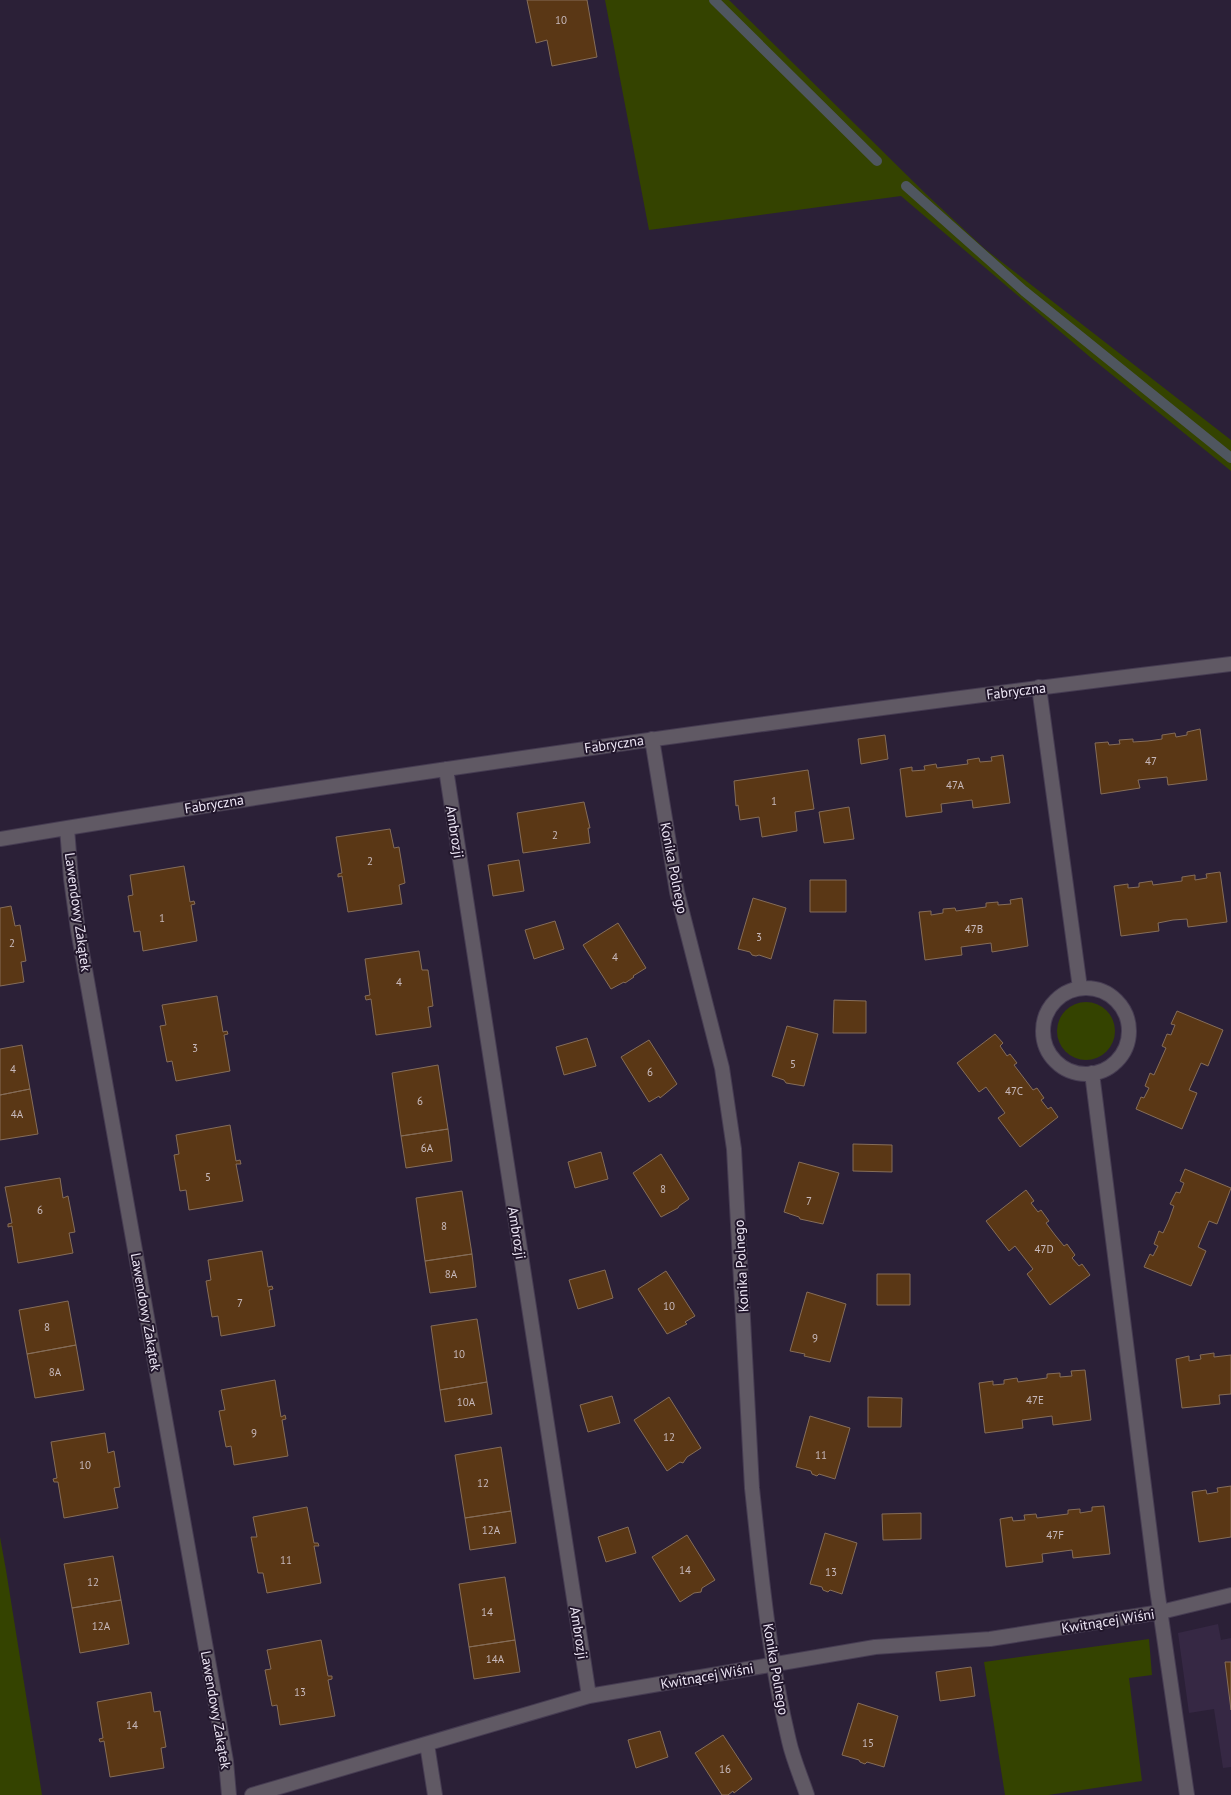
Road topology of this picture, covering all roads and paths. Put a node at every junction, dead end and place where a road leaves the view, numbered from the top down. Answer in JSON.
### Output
{"nodes":[{"id":1,"x":1231,"y":664,"type":"edge"},
{"id":2,"x":1039,"y":688,"type":"junction"},
{"id":3,"x":652,"y":739,"type":"junction"},
{"id":4,"x":446,"y":769,"type":"junction"},
{"id":5,"x":68,"y":828,"type":"junction"},
{"id":6,"x":0,"y":839,"type":"edge"},
{"id":7,"x":1080,"y":988,"type":"junction"},
{"id":8,"x":1092,"y":1074,"type":"junction"},
{"id":9,"x":1231,"y":1595,"type":"edge"},
{"id":10,"x":1161,"y":1612,"type":"junction"},
{"id":11,"x":772,"y":1664,"type":"junction"},
{"id":12,"x":589,"y":1696,"type":"junction"},
{"id":13,"x":427,"y":1744,"type":"junction"},
{"id":14,"x":230,"y":1795,"type":"edge"},
{"id":15,"x":252,"y":1795,"type":"edge"},
{"id":16,"x":435,"y":1795,"type":"edge"},
{"id":17,"x":808,"y":1795,"type":"edge"},
{"id":18,"x":1187,"y":1795,"type":"edge"}],
"edges":[{"from":1,"to":2,"type":"street","name":"Fabryczna"},
{"from":2,"to":3,"type":"street","name":"Fabryczna"},
{"from":2,"to":7,"type":"street"},
{"from":3,"to":4,"type":"street","name":"Fabryczna"},
{"from":3,"to":11,"type":"street","name":"Konika Polnego"},
{"from":4,"to":5,"type":"street","name":"Fabryczna"},
{"from":4,"to":12,"type":"street","name":"Ambrozji"},
{"from":5,"to":6,"type":"street","name":"Fabryczna"},
{"from":5,"to":14,"type":"street","name":"Lawendowy Zakątek"},
{"from":7,"to":8,"type":"street"},
{"from":7,"to":8,"type":"street"},
{"from":8,"to":10,"type":"street"},
{"from":9,"to":10,"type":"street","name":"Kwitnącej Wiśni"},
{"from":10,"to":11,"type":"street","name":"Kwitnącej Wiśni"},
{"from":10,"to":18,"type":"street"},
{"from":11,"to":12,"type":"street","name":"Kwitnącej Wiśni"},
{"from":11,"to":17,"type":"street","name":"Konika Polnego"},
{"from":12,"to":13,"type":"street","name":"Kwitnącej Wiśni"},
{"from":13,"to":15,"type":"street","name":"Kwitnącej Wiśni"},
{"from":13,"to":16,"type":"street"}]}
